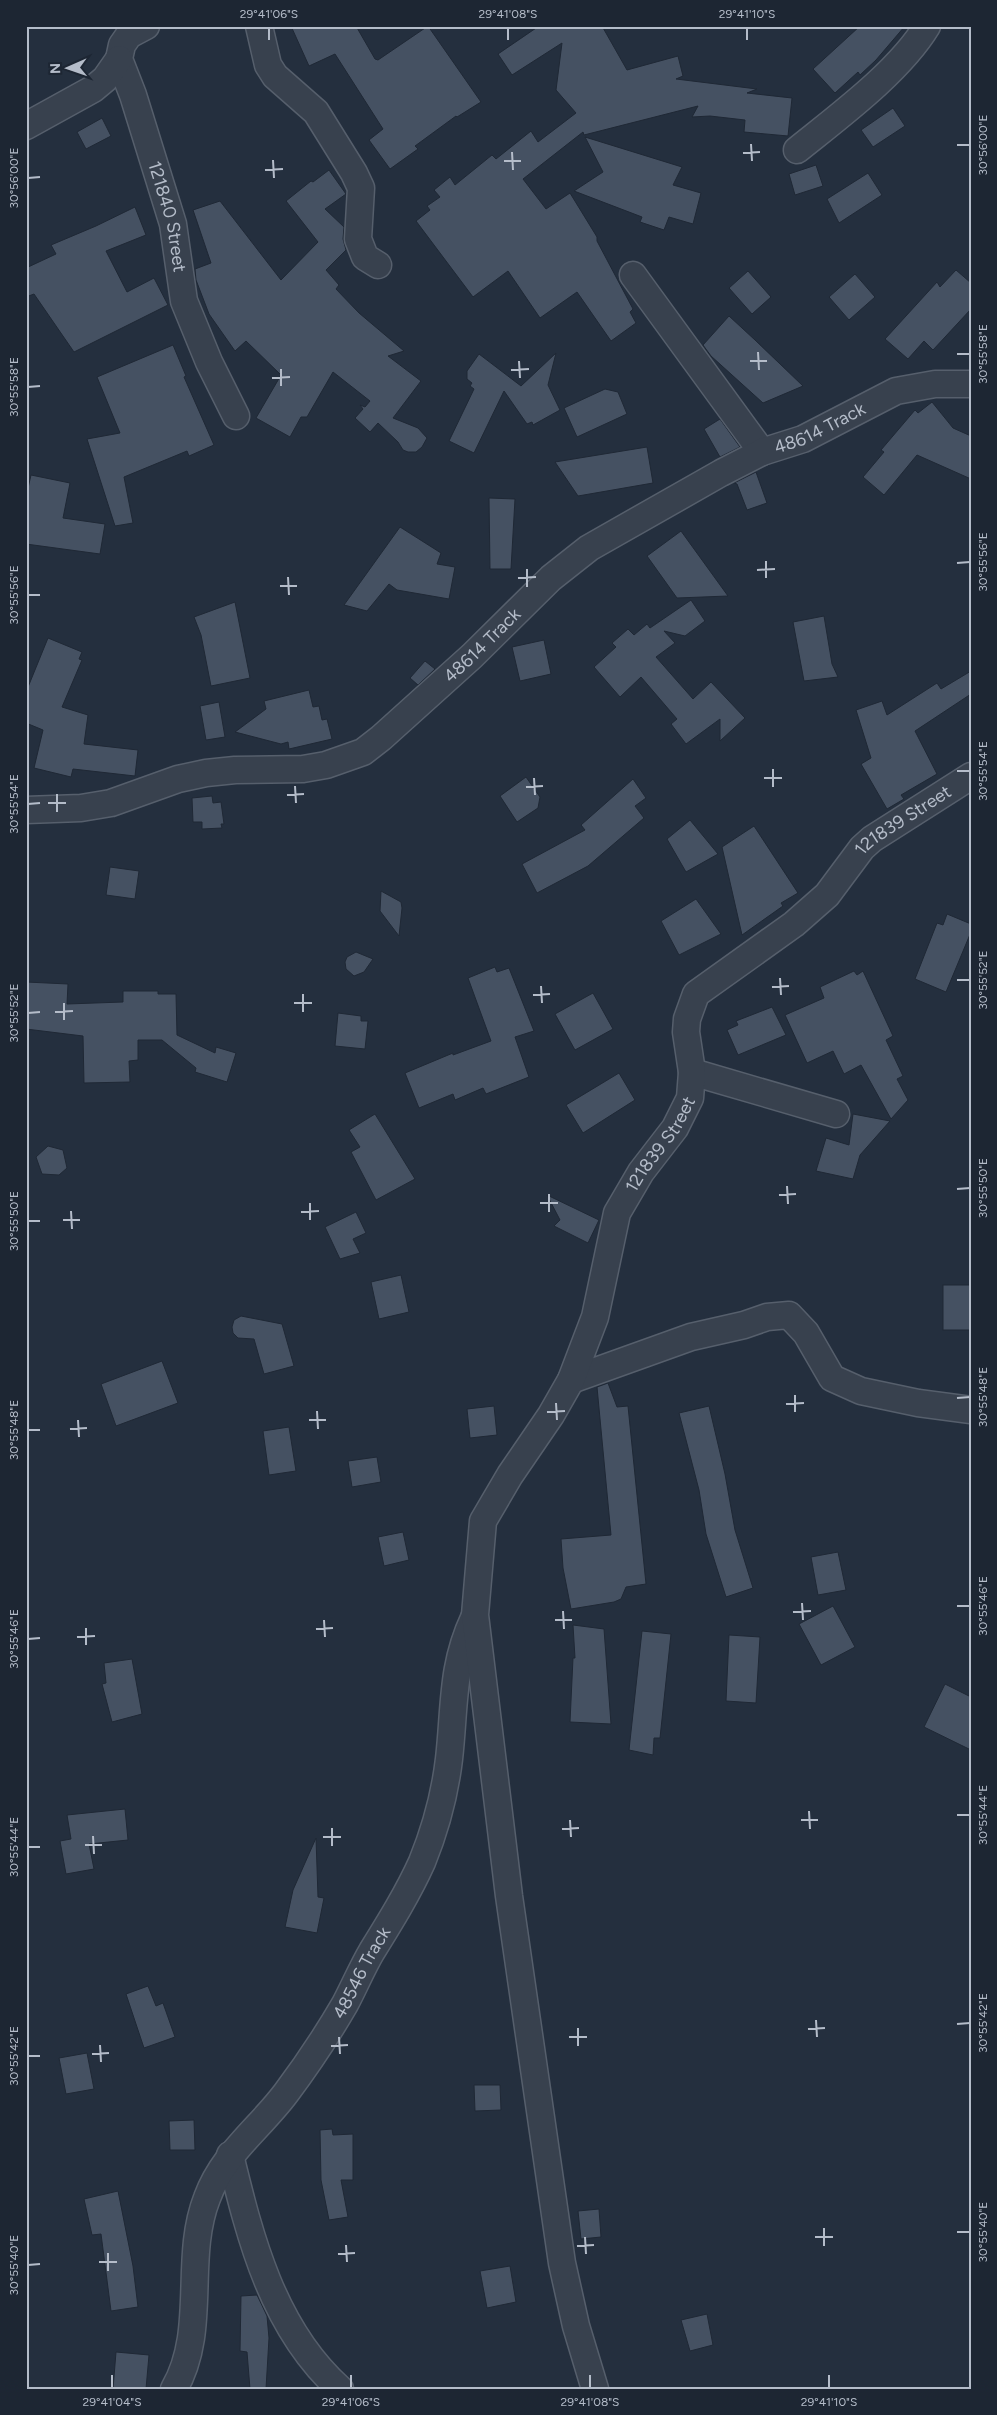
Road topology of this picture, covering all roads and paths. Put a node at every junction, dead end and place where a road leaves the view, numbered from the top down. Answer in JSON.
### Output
{"nodes":[{"id":1,"x":146,"y":26,"type":"edge"},
{"id":2,"x":259,"y":26,"type":"edge"},
{"id":3,"x":927,"y":26,"type":"edge"},
{"id":4,"x":119,"y":59,"type":"junction"},
{"id":5,"x":26,"y":126,"type":"edge"},
{"id":6,"x":797,"y":150,"type":"dead end"},
{"id":7,"x":378,"y":265,"type":"dead end"},
{"id":8,"x":633,"y":275,"type":"dead end"},
{"id":9,"x":971,"y":384,"type":"edge"},
{"id":10,"x":236,"y":416,"type":"dead end"},
{"id":11,"x":762,"y":452,"type":"junction"},
{"id":12,"x":971,"y":776,"type":"edge"},
{"id":13,"x":26,"y":810,"type":"edge"},
{"id":14,"x":692,"y":1072,"type":"junction"},
{"id":15,"x":836,"y":1114,"type":"dead end"},
{"id":16,"x":571,"y":1380,"type":"junction"},
{"id":17,"x":971,"y":1410,"type":"edge"},
{"id":18,"x":475,"y":1615,"type":"junction"},
{"id":19,"x":230,"y":2155,"type":"junction"},
{"id":20,"x":174,"y":2389,"type":"edge"},
{"id":21,"x":340,"y":2389,"type":"edge"},
{"id":22,"x":595,"y":2389,"type":"edge"}],
"edges":[{"from":1,"to":4,"type":"street"},
{"from":2,"to":7,"type":"street"},
{"from":3,"to":6,"type":"street"},
{"from":4,"to":5,"type":"street"},
{"from":4,"to":10,"type":"street","name":"121840 Street"},
{"from":8,"to":11,"type":"street"},
{"from":9,"to":11,"type":"street","name":"48614 Track"},
{"from":11,"to":13,"type":"street","name":"48614 Track"},
{"from":12,"to":14,"type":"street","name":"121839 Street"},
{"from":14,"to":15,"type":"street"},
{"from":14,"to":16,"type":"street","name":"121839 Street"},
{"from":16,"to":17,"type":"street"},
{"from":16,"to":18,"type":"street","name":"121839 Street"},
{"from":18,"to":19,"type":"street","name":"48546 Track"},
{"from":18,"to":22,"type":"street"},
{"from":19,"to":20,"type":"street","name":"48546 Track"},
{"from":19,"to":21,"type":"street"}]}
